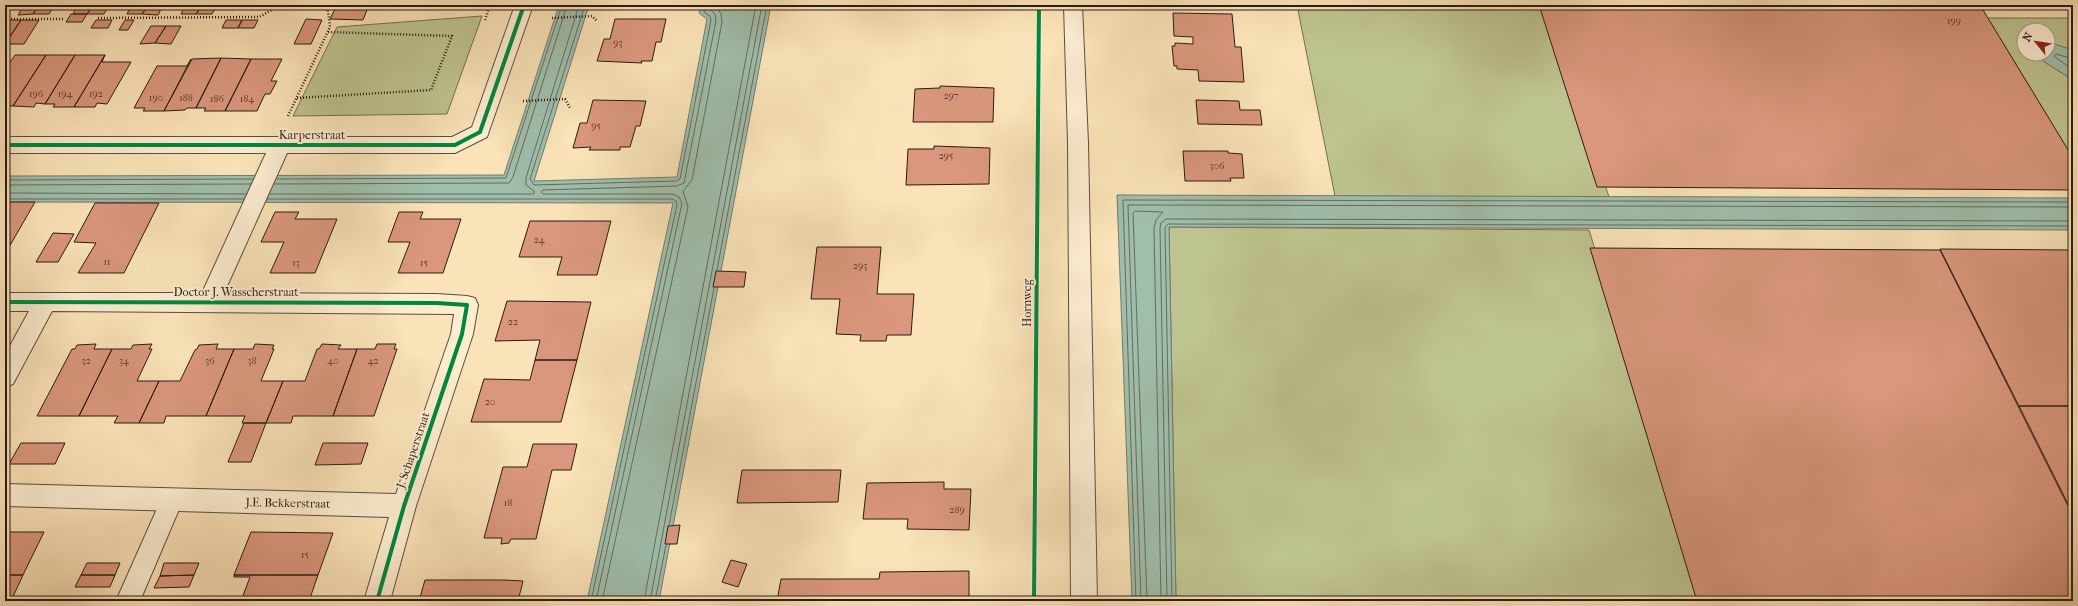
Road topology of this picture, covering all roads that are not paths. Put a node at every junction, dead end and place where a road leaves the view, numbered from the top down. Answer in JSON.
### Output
{"nodes":[{"id":1,"x":524,"y":5,"type":"edge"},
{"id":2,"x":1074,"y":5,"type":"edge"},
{"id":3,"x":5,"y":145,"type":"edge"},
{"id":4,"x":280,"y":145,"type":"junction"},
{"id":5,"x":208,"y":301,"type":"junction"},
{"id":6,"x":5,"y":302,"type":"edge"},
{"id":7,"x":46,"y":302,"type":"junction"},
{"id":8,"x":467,"y":305,"type":"joint"},
{"id":9,"x":5,"y":377,"type":"edge"},
{"id":10,"x":5,"y":495,"type":"edge"},
{"id":11,"x":172,"y":500,"type":"junction"},
{"id":12,"x":404,"y":506,"type":"junction"},
{"id":13,"x":128,"y":601,"type":"edge"},
{"id":14,"x":376,"y":601,"type":"edge"},
{"id":15,"x":1084,"y":601,"type":"edge"}],
"edges":[{"from":1,"to":4,"type":"street","name":"Karperstraat"},
{"from":2,"to":15,"type":"street"},
{"from":3,"to":4,"type":"street","name":"Karperstraat"},
{"from":4,"to":5,"type":"street","name":"Doctor J. Wasscherstraat"},
{"from":5,"to":7,"type":"street","name":"Doctor J. Wasscherstraat"},
{"from":5,"to":8,"type":"street","name":"Doctor J. Wasscherstraat"},
{"from":6,"to":7,"type":"street","name":"Doctor J. Wasscherstraat"},
{"from":7,"to":9,"type":"street"},
{"from":8,"to":12,"type":"street","name":"J. Schaperstraat"},
{"from":10,"to":11,"type":"street","name":"J.E. Bekkerstraat"},
{"from":11,"to":12,"type":"street","name":"J.E. Bekkerstraat"},
{"from":11,"to":13,"type":"lane"},
{"from":12,"to":14,"type":"street","name":"J. Schaperstraat"}]}
